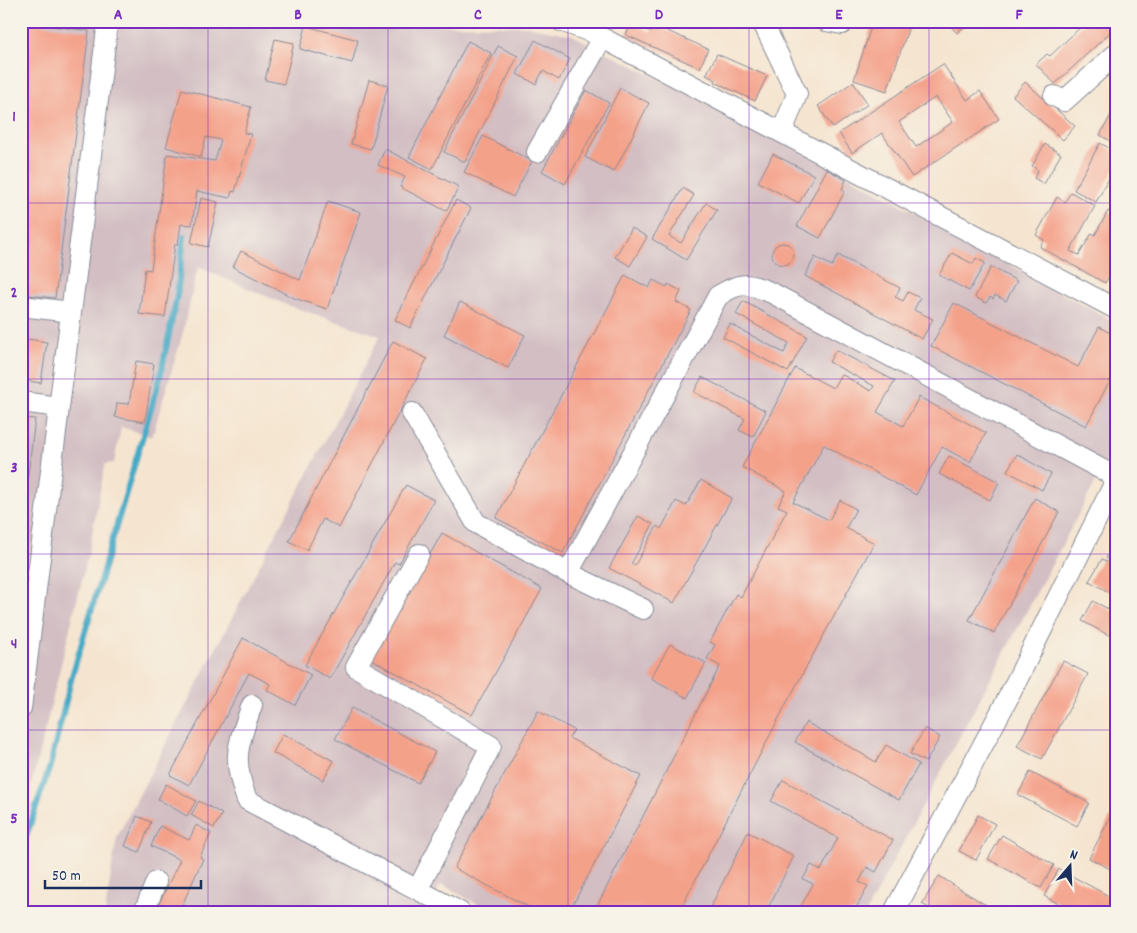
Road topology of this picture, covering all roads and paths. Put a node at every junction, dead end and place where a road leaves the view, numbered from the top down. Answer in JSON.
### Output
{"nodes":[{"id":1,"x":108,"y":21,"type":"edge"},
{"id":2,"x":561,"y":21,"type":"edge"},
{"id":3,"x":762,"y":21,"type":"edge"},
{"id":4,"x":598,"y":44,"type":"junction"},
{"id":5,"x":1116,"y":54,"type":"edge"},
{"id":6,"x":1054,"y":96,"type":"dead end"},
{"id":7,"x":786,"y":123,"type":"junction"},
{"id":8,"x":538,"y":152,"type":"dead end"},
{"id":9,"x":21,"y":306,"type":"edge"},
{"id":10,"x":1116,"y":309,"type":"edge"},
{"id":11,"x":71,"y":312,"type":"junction"},
{"id":12,"x":21,"y":402,"type":"edge"},
{"id":13,"x":59,"y":407,"type":"junction"},
{"id":14,"x":412,"y":413,"type":"dead end"},
{"id":15,"x":1116,"y":479,"type":"edge"},
{"id":16,"x":419,"y":554,"type":"dead end"},
{"id":17,"x":568,"y":573,"type":"junction"},
{"id":18,"x":643,"y":609,"type":"dead end"},
{"id":19,"x":252,"y":705,"type":"dead end"},
{"id":20,"x":21,"y":708,"type":"edge"},
{"id":21,"x":156,"y":882,"type":"dead end"},
{"id":22,"x":418,"y":889,"type":"junction"},
{"id":23,"x":144,"y":912,"type":"edge"},
{"id":24,"x":460,"y":912,"type":"edge"},
{"id":25,"x":894,"y":912,"type":"edge"}],
"edges":[{"from":1,"to":11,"type":"street"},
{"from":2,"to":4,"type":"street"},
{"from":3,"to":7,"type":"street"},
{"from":4,"to":7,"type":"street"},
{"from":4,"to":8,"type":"street"},
{"from":5,"to":6,"type":"street"},
{"from":7,"to":10,"type":"street"},
{"from":9,"to":11,"type":"street"},
{"from":11,"to":13,"type":"street"},
{"from":12,"to":13,"type":"street"},
{"from":13,"to":20,"type":"street"},
{"from":14,"to":17,"type":"street"},
{"from":15,"to":17,"type":"street"},
{"from":15,"to":25,"type":"street"},
{"from":16,"to":22,"type":"street"},
{"from":17,"to":18,"type":"street"},
{"from":19,"to":22,"type":"street"},
{"from":21,"to":23,"type":"street"},
{"from":22,"to":24,"type":"street"}]}
